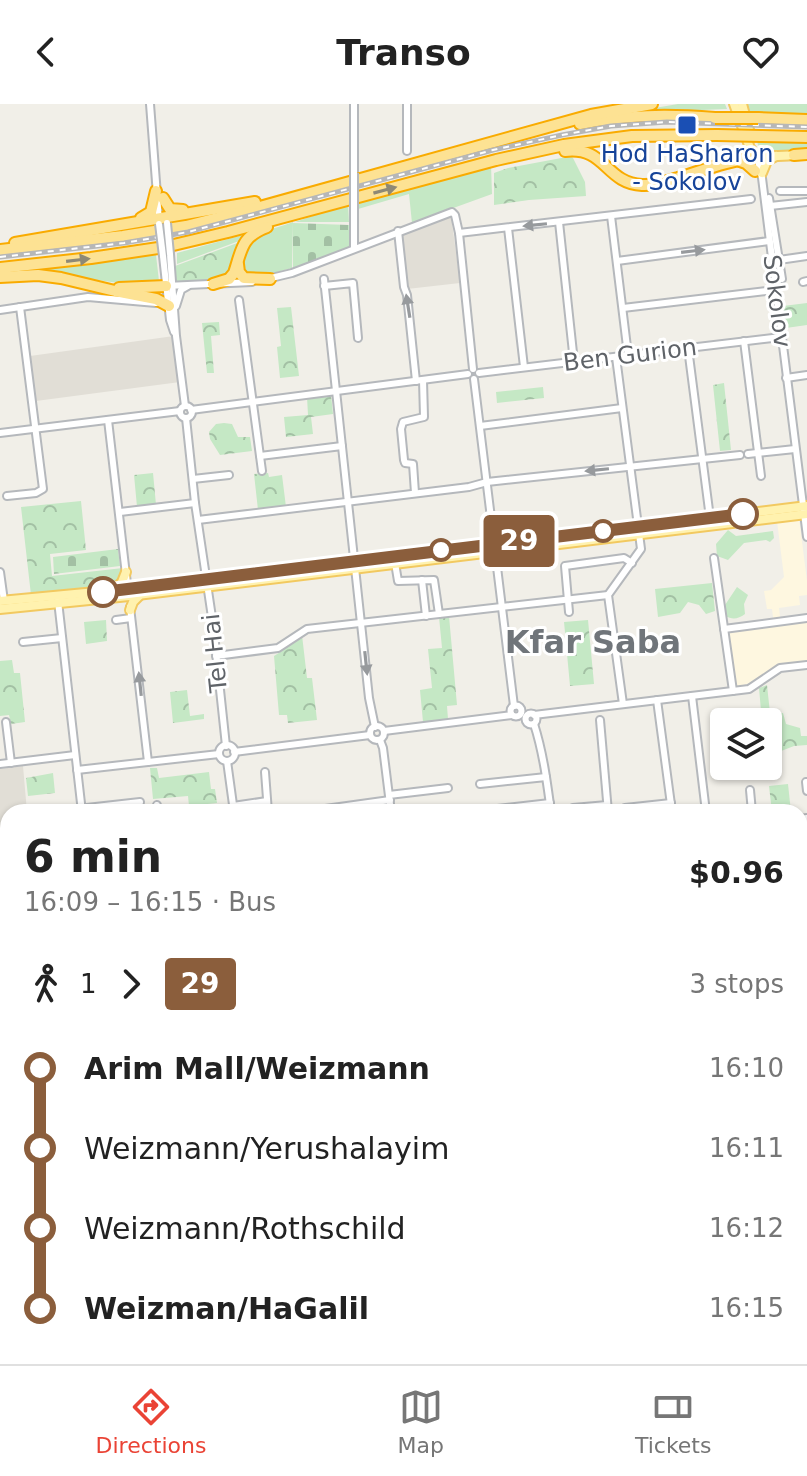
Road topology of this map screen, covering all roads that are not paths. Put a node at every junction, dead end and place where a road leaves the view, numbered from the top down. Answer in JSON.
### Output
{"nodes":[{"id":1,"x":150,"y":104,"type":"edge"},
{"id":2,"x":354,"y":104,"type":"edge"},
{"id":3,"x":407,"y":104,"type":"edge"},
{"id":4,"x":652,"y":104,"type":"edge"},
{"id":5,"x":732,"y":104,"type":"edge"},
{"id":6,"x":742,"y":104,"type":"edge"},
{"id":7,"x":807,"y":120,"type":"edge"},
{"id":8,"x":807,"y":137,"type":"edge"},
{"id":9,"x":492,"y":143,"type":"junction"},
{"id":10,"x":407,"y":151,"type":"dead end"},
{"id":11,"x":807,"y":154,"type":"edge"},
{"id":12,"x":794,"y":155,"type":"joint"},
{"id":13,"x":776,"y":156,"type":"junction"},
{"id":14,"x":748,"y":158,"type":"junction"},
{"id":15,"x":503,"y":159,"type":"junction"},
{"id":16,"x":758,"y":172,"type":"junction"},
{"id":17,"x":356,"y":176,"type":"junction"},
{"id":18,"x":780,"y":191,"type":"dead end"},
{"id":19,"x":807,"y":191,"type":"edge"},
{"id":20,"x":160,"y":195,"type":"junction"},
{"id":21,"x":769,"y":198,"type":"dead end"},
{"id":22,"x":751,"y":199,"type":"dead end"},
{"id":23,"x":807,"y":202,"type":"edge"},
{"id":24,"x":245,"y":204,"type":"junction"},
{"id":25,"x":350,"y":205,"type":"junction"},
{"id":26,"x":770,"y":206,"type":"junction"},
{"id":27,"x":611,"y":216,"type":"junction"},
{"id":28,"x":163,"y":220,"type":"junction"},
{"id":29,"x":559,"y":222,"type":"junction"},
{"id":30,"x":129,"y":223,"type":"junction"},
{"id":31,"x":508,"y":228,"type":"junction"},
{"id":32,"x":398,"y":231,"type":"junction"},
{"id":33,"x":459,"y":233,"type":"junction"},
{"id":34,"x":769,"y":241,"type":"junction"},
{"id":35,"x":0,"y":248,"type":"edge"},
{"id":36,"x":354,"y":248,"type":"junction"},
{"id":37,"x":807,"y":256,"type":"edge"},
{"id":38,"x":779,"y":260,"type":"junction"},
{"id":39,"x":238,"y":261,"type":"junction"},
{"id":40,"x":617,"y":261,"type":"junction"},
{"id":41,"x":0,"y":268,"type":"edge"},
{"id":42,"x":0,"y":277,"type":"edge"},
{"id":43,"x":270,"y":279,"type":"junction"},
{"id":44,"x":782,"y":279,"type":"dead end"},
{"id":45,"x":74,"y":280,"type":"junction"},
{"id":46,"x":213,"y":284,"type":"junction"},
{"id":47,"x":190,"y":285,"type":"junction"},
{"id":48,"x":169,"y":286,"type":"junction"},
{"id":49,"x":775,"y":290,"type":"junction"},
{"id":50,"x":239,"y":300,"type":"dead end"},
{"id":51,"x":20,"y":307,"type":"junction"},
{"id":52,"x":623,"y":308,"type":"junction"},
{"id":53,"x":171,"y":309,"type":"junction"},
{"id":54,"x":0,"y":310,"type":"edge"},
{"id":55,"x":781,"y":337,"type":"junction"},
{"id":56,"x":358,"y":338,"type":"dead end"},
{"id":57,"x":744,"y":341,"type":"junction"},
{"id":58,"x":688,"y":348,"type":"junction"},
{"id":59,"x":628,"y":355,"type":"junction"},
{"id":60,"x":616,"y":357,"type":"junction"},
{"id":61,"x":574,"y":362,"type":"junction"},
{"id":62,"x":524,"y":367,"type":"junction"},
{"id":63,"x":473,"y":374,"type":"junction"},
{"id":64,"x":807,"y":375,"type":"edge"},
{"id":65,"x":786,"y":378,"type":"junction"},
{"id":66,"x":419,"y":380,"type":"junction"},
{"id":67,"x":336,"y":391,"type":"junction"},
{"id":68,"x":253,"y":402,"type":"junction"},
{"id":69,"x":622,"y":408,"type":"junction"},
{"id":70,"x":185,"y":409,"type":"junction"},
{"id":71,"x":108,"y":420,"type":"junction"},
{"id":72,"x":480,"y":426,"type":"junction"},
{"id":73,"x":36,"y":429,"type":"junction"},
{"id":74,"x":0,"y":433,"type":"edge"},
{"id":75,"x":342,"y":446,"type":"junction"},
{"id":76,"x":795,"y":449,"type":"junction"},
{"id":77,"x":758,"y":453,"type":"junction"},
{"id":78,"x":260,"y":456,"type":"junction"},
{"id":79,"x":702,"y":458,"type":"junction"},
{"id":80,"x":630,"y":467,"type":"junction"},
{"id":81,"x":262,"y":471,"type":"dead end"},
{"id":82,"x":229,"y":475,"type":"dead end"},
{"id":83,"x":761,"y":476,"type":"dead end"},
{"id":84,"x":193,"y":479,"type":"junction"},
{"id":85,"x":487,"y":482,"type":"junction"},
{"id":86,"x":415,"y":493,"type":"junction"},
{"id":87,"x":7,"y":496,"type":"dead end"},
{"id":88,"x":348,"y":502,"type":"junction"},
{"id":89,"x":195,"y":503,"type":"junction"},
{"id":90,"x":120,"y":512,"type":"junction"},
{"id":91,"x":804,"y":512,"type":"edge"},
{"id":92,"x":710,"y":518,"type":"junction"},
{"id":93,"x":198,"y":520,"type":"junction"},
{"id":94,"x":638,"y":530,"type":"junction"},
{"id":95,"x":807,"y":537,"type":"edge"},
{"id":96,"x":495,"y":548,"type":"junction"},
{"id":97,"x":714,"y":558,"type":"dead end"},
{"id":98,"x":191,"y":560,"type":"dead end"},
{"id":99,"x":203,"y":562,"type":"junction"},
{"id":100,"x":395,"y":563,"type":"junction"},
{"id":101,"x":632,"y":563,"type":"junction"},
{"id":102,"x":356,"y":564,"type":"junction"},
{"id":103,"x":0,"y":572,"type":"edge"},
{"id":104,"x":126,"y":574,"type":"junction"},
{"id":105,"x":422,"y":580,"type":"junction"},
{"id":106,"x":194,"y":581,"type":"junction"},
{"id":107,"x":209,"y":586,"type":"junction"},
{"id":108,"x":113,"y":591,"type":"junction"},
{"id":109,"x":142,"y":591,"type":"junction"},
{"id":110,"x":128,"y":592,"type":"junction"},
{"id":111,"x":608,"y":595,"type":"junction"},
{"id":112,"x":59,"y":599,"type":"junction"},
{"id":113,"x":568,"y":601,"type":"junction"},
{"id":114,"x":1,"y":604,"type":"edge"},
{"id":115,"x":502,"y":608,"type":"junction"},
{"id":116,"x":569,"y":612,"type":"dead end"},
{"id":117,"x":131,"y":614,"type":"junction"},
{"id":118,"x":439,"y":614,"type":"junction"},
{"id":119,"x":426,"y":616,"type":"junction"},
{"id":120,"x":807,"y":618,"type":"edge"},
{"id":121,"x":116,"y":620,"type":"dead end"},
{"id":122,"x":362,"y":623,"type":"junction"},
{"id":123,"x":724,"y":629,"type":"junction"},
{"id":124,"x":62,"y":638,"type":"junction"},
{"id":125,"x":23,"y":642,"type":"dead end"},
{"id":126,"x":216,"y":656,"type":"junction"},
{"id":127,"x":807,"y":665,"type":"edge"},
{"id":128,"x":733,"y":691,"type":"junction"},
{"id":129,"x":692,"y":696,"type":"junction"},
{"id":130,"x":657,"y":700,"type":"junction"},
{"id":131,"x":623,"y":704,"type":"junction"},
{"id":132,"x":517,"y":714,"type":"junction"},
{"id":133,"x":530,"y":717,"type":"junction"},
{"id":134,"x":600,"y":720,"type":"dead end"},
{"id":135,"x":6,"y":722,"type":"dead end"},
{"id":136,"x":375,"y":727,"type":"junction"},
{"id":137,"x":384,"y":731,"type":"junction"},
{"id":138,"x":370,"y":735,"type":"junction"},
{"id":139,"x":380,"y":740,"type":"junction"},
{"id":140,"x":226,"y":746,"type":"junction"},
{"id":141,"x":234,"y":752,"type":"junction"},
{"id":142,"x":219,"y":754,"type":"junction"},
{"id":143,"x":75,"y":755,"type":"junction"},
{"id":144,"x":227,"y":761,"type":"junction"},
{"id":145,"x":148,"y":762,"type":"junction"},
{"id":146,"x":11,"y":763,"type":"junction"},
{"id":147,"x":0,"y":764,"type":"edge"},
{"id":148,"x":77,"y":770,"type":"junction"},
{"id":149,"x":265,"y":772,"type":"dead end"},
{"id":150,"x":546,"y":777,"type":"junction"},
{"id":151,"x":806,"y":782,"type":"edge"},
{"id":152,"x":480,"y":784,"type":"dead end"},
{"id":153,"x":448,"y":788,"type":"dead end"},
{"id":154,"x":750,"y":790,"type":"dead end"},
{"id":155,"x":807,"y":791,"type":"edge"},
{"id":156,"x":390,"y":797,"type":"junction"},
{"id":157,"x":267,"y":801,"type":"junction"},
{"id":158,"x":140,"y":802,"type":"dead end"},
{"id":159,"x":550,"y":803,"type":"joint"},
{"id":160,"x":671,"y":803,"type":"joint"},
{"id":161,"x":81,"y":804,"type":"edge"},
{"id":162,"x":126,"y":804,"type":"edge"},
{"id":163,"x":232,"y":804,"type":"edge"},
{"id":164,"x":254,"y":804,"type":"edge"},
{"id":165,"x":267,"y":804,"type":"edge"},
{"id":166,"x":351,"y":804,"type":"edge"},
{"id":167,"x":390,"y":804,"type":"edge"},
{"id":168,"x":541,"y":804,"type":"edge"},
{"id":169,"x":607,"y":804,"type":"edge"},
{"id":170,"x":662,"y":804,"type":"edge"},
{"id":171,"x":705,"y":804,"type":"edge"},
{"id":172,"x":751,"y":804,"type":"edge"}],
"edges":[{"from":1,"to":20,"type":"street"},
{"from":2,"to":17,"type":"street"},
{"from":3,"to":10,"type":"street"},
{"from":4,"to":9,"type":"highway"},
{"from":5,"to":14,"type":"main road","name":"Sokolov"},
{"from":6,"to":14,"type":"main road","name":"Sokolov"},
{"from":7,"to":9,"type":"highway","bridge":true},
{"from":8,"to":15,"type":"highway","bridge":true},
{"from":9,"to":17,"type":"highway"},
{"from":11,"to":12,"type":"highway"},
{"from":12,"to":13,"type":"main road"},
{"from":13,"to":14,"type":"main road"},
{"from":13,"to":16,"type":"main road"},
{"from":14,"to":15,"type":"highway"},
{"from":14,"to":16,"type":"street","name":"Sokolov"},
{"from":14,"to":16,"type":"highway"},
{"from":25,"to":15,"type":"highway","one_way":true},
{"from":16,"to":34,"type":"street","name":"Sokolov"},
{"from":17,"to":24,"type":"highway"},
{"from":17,"to":25,"type":"street","bridge":true},
{"from":17,"to":35,"type":"highway"},
{"from":18,"to":19,"type":"street"},
{"from":20,"to":24,"type":"highway"},
{"from":20,"to":28,"type":"street"},
{"from":20,"to":30,"type":"highway"},
{"from":21,"to":26,"type":"street"},
{"from":22,"to":27,"type":"street"},
{"from":23,"to":26,"type":"street"},
{"from":24,"to":28,"type":"highway"},
{"from":25,"to":36,"type":"street"},
{"from":25,"to":39,"type":"highway"},
{"from":41,"to":25,"type":"highway","one_way":true},
{"from":26,"to":38,"type":"street"},
{"from":27,"to":29,"type":"street"},
{"from":27,"to":40,"type":"street"},
{"from":28,"to":30,"type":"highway"},
{"from":28,"to":48,"type":"street","bridge":true},
{"from":29,"to":31,"type":"street","one_way":true},
{"from":29,"to":61,"type":"street"},
{"from":30,"to":35,"type":"highway"},
{"from":31,"to":33,"type":"street"},
{"from":31,"to":62,"type":"street"},
{"from":32,"to":33,"type":"street"},
{"from":32,"to":36,"type":"street"},
{"from":66,"to":32,"type":"street","one_way":true},
{"from":33,"to":63,"type":"street"},
{"from":40,"to":34,"type":"street","one_way":true},
{"from":34,"to":49,"type":"street","name":"Sokolov"},
{"from":36,"to":43,"type":"street"},
{"from":37,"to":38,"type":"street"},
{"from":38,"to":44,"type":"street"},
{"from":39,"to":43,"type":"highway"},
{"from":39,"to":46,"type":"highway"},
{"from":40,"to":52,"type":"street"},
{"from":42,"to":45,"type":"highway"},
{"from":43,"to":46,"type":"street"},
{"from":45,"to":48,"type":"highway"},
{"from":45,"to":53,"type":"highway"},
{"from":46,"to":47,"type":"street"},
{"from":47,"to":48,"type":"street"},
{"from":47,"to":53,"type":"street"},
{"from":48,"to":53,"type":"street"},
{"from":49,"to":52,"type":"street"},
{"from":49,"to":55,"type":"street","name":"Sokolov"},
{"from":50,"to":68,"type":"street"},
{"from":51,"to":53,"type":"street"},
{"from":51,"to":54,"type":"street"},
{"from":51,"to":73,"type":"street"},
{"from":52,"to":59,"type":"street"},
{"from":53,"to":70,"type":"street"},
{"from":55,"to":57,"type":"street","name":"Ben Gurion"},
{"from":55,"to":65,"type":"street","name":"Sokolov"},
{"from":56,"to":67,"type":"street"},
{"from":57,"to":58,"type":"street","name":"Ben Gurion"},
{"from":57,"to":77,"type":"street"},
{"from":58,"to":59,"type":"street","name":"Ben Gurion"},
{"from":58,"to":79,"type":"street"},
{"from":59,"to":60,"type":"street","name":"Ben Gurion"},
{"from":60,"to":61,"type":"street","name":"Ben Gurion"},
{"from":60,"to":69,"type":"street"},
{"from":61,"to":62,"type":"street","name":"Ben Gurion"},
{"from":62,"to":63,"type":"street","name":"Ben Gurion"},
{"from":63,"to":66,"type":"street","name":"Ben Gurion"},
{"from":63,"to":72,"type":"street"},
{"from":64,"to":65,"type":"street"},
{"from":65,"to":76,"type":"street","name":"Sokolov"},
{"from":66,"to":67,"type":"street","name":"Ben Gurion"},
{"from":66,"to":86,"type":"street"},
{"from":67,"to":68,"type":"street","name":"Ben Gurion"},
{"from":67,"to":75,"type":"street"},
{"from":68,"to":70,"type":"street","name":"Ben Gurion"},
{"from":68,"to":78,"type":"street"},
{"from":69,"to":72,"type":"street"},
{"from":69,"to":80,"type":"street"},
{"from":70,"to":71,"type":"street","name":"Ben Gurion"},
{"from":70,"to":84,"type":"street","name":"Tel Hai"},
{"from":71,"to":73,"type":"street","name":"Ben Gurion"},
{"from":71,"to":90,"type":"street"},
{"from":72,"to":85,"type":"street"},
{"from":73,"to":74,"type":"street","name":"Ben Gurion"},
{"from":73,"to":87,"type":"street"},
{"from":75,"to":78,"type":"street"},
{"from":75,"to":88,"type":"street"},
{"from":76,"to":77,"type":"street"},
{"from":76,"to":91,"type":"street","name":"Sokolov"},
{"from":77,"to":79,"type":"street"},
{"from":77,"to":83,"type":"street"},
{"from":78,"to":81,"type":"street"},
{"from":79,"to":80,"type":"street"},
{"from":79,"to":92,"type":"street"},
{"from":80,"to":85,"type":"street","one_way":true},
{"from":80,"to":94,"type":"street"},
{"from":82,"to":84,"type":"street"},
{"from":84,"to":89,"type":"street","name":"Tel Hai"},
{"from":85,"to":86,"type":"street"},
{"from":85,"to":96,"type":"street"},
{"from":86,"to":88,"type":"street"},
{"from":88,"to":93,"type":"street"},
{"from":88,"to":102,"type":"street"},
{"from":89,"to":90,"type":"street"},
{"from":89,"to":93,"type":"street","name":"Tel Hai"},
{"from":90,"to":104,"type":"street"},
{"from":91,"to":92,"type":"main road"},
{"from":91,"to":94,"type":"main road"},
{"from":91,"to":95,"type":"street","name":"Sokolov"},
{"from":92,"to":94,"type":"main road"},
{"from":93,"to":99,"type":"street","name":"Tel Hai"},
{"from":94,"to":96,"type":"main road"},
{"from":94,"to":101,"type":"street"},
{"from":96,"to":100,"type":"main road"},
{"from":96,"to":102,"type":"main road"},
{"from":96,"to":115,"type":"street"},
{"from":97,"to":123,"type":"street"},
{"from":98,"to":99,"type":"street"},
{"from":99,"to":106,"type":"main road"},
{"from":99,"to":107,"type":"street","name":"Tel Hai"},
{"from":100,"to":102,"type":"main road"},
{"from":100,"to":105,"type":"street"},
{"from":101,"to":111,"type":"street"},
{"from":101,"to":113,"type":"street"},
{"from":102,"to":107,"type":"main road"},
{"from":102,"to":122,"type":"street"},
{"from":103,"to":114,"type":"street"},
{"from":104,"to":108,"type":"main road"},
{"from":104,"to":109,"type":"main road"},
{"from":104,"to":110,"type":"street"},
{"from":105,"to":118,"type":"street"},
{"from":105,"to":119,"type":"street"},
{"from":106,"to":107,"type":"main road"},
{"from":106,"to":109,"type":"main road"},
{"from":107,"to":109,"type":"main road"},
{"from":107,"to":126,"type":"street","name":"Tel Hai"},
{"from":108,"to":110,"type":"main road"},
{"from":108,"to":112,"type":"main road"},
{"from":109,"to":110,"type":"main road"},
{"from":109,"to":117,"type":"main road"},
{"from":110,"to":112,"type":"main road"},
{"from":110,"to":117,"type":"street"},
{"from":111,"to":113,"type":"street"},
{"from":111,"to":131,"type":"street"},
{"from":112,"to":114,"type":"main road"},
{"from":112,"to":124,"type":"street"},
{"from":113,"to":115,"type":"street"},
{"from":113,"to":116,"type":"street"},
{"from":115,"to":118,"type":"street"},
{"from":115,"to":132,"type":"street"},
{"from":117,"to":121,"type":"street"},
{"from":145,"to":117,"type":"street","one_way":true},
{"from":118,"to":119,"type":"street"},
{"from":119,"to":122,"type":"street"},
{"from":120,"to":123,"type":"street"},
{"from":122,"to":126,"type":"street"},
{"from":122,"to":136,"type":"street","one_way":true},
{"from":123,"to":128,"type":"street"},
{"from":124,"to":125,"type":"street"},
{"from":124,"to":143,"type":"street"},
{"from":126,"to":140,"type":"street","name":"Tel Hai"},
{"from":127,"to":128,"type":"street"},
{"from":128,"to":129,"type":"street"},
{"from":129,"to":130,"type":"street"},
{"from":129,"to":171,"type":"street"},
{"from":130,"to":131,"type":"street"},
{"from":130,"to":160,"type":"street"},
{"from":131,"to":133,"type":"street"},
{"from":132,"to":133,"type":"street"},
{"from":132,"to":137,"type":"street"},
{"from":133,"to":150,"type":"street"},
{"from":134,"to":169,"type":"street"},
{"from":135,"to":146,"type":"street"},
{"from":136,"to":137,"type":"street"},
{"from":136,"to":138,"type":"street"},
{"from":137,"to":139,"type":"street"},
{"from":138,"to":139,"type":"street"},
{"from":138,"to":141,"type":"street"},
{"from":139,"to":156,"type":"street"},
{"from":140,"to":141,"type":"street"},
{"from":140,"to":142,"type":"street"},
{"from":141,"to":144,"type":"street"},
{"from":142,"to":144,"type":"street"},
{"from":142,"to":145,"type":"street"},
{"from":143,"to":146,"type":"street"},
{"from":143,"to":148,"type":"street"},
{"from":144,"to":163,"type":"street"},
{"from":145,"to":148,"type":"street"},
{"from":146,"to":147,"type":"street"},
{"from":148,"to":161,"type":"street"},
{"from":149,"to":157,"type":"street"},
{"from":150,"to":152,"type":"street"},
{"from":150,"to":159,"type":"street"},
{"from":151,"to":155,"type":"street"},
{"from":153,"to":156,"type":"street"},
{"from":154,"to":172,"type":"street"},
{"from":156,"to":166,"type":"street"},
{"from":156,"to":167,"type":"street"},
{"from":157,"to":164,"type":"street"},
{"from":157,"to":165,"type":"street"},
{"from":158,"to":162,"type":"street"},
{"from":159,"to":168,"type":"street"},
{"from":160,"to":170,"type":"street"}]}
